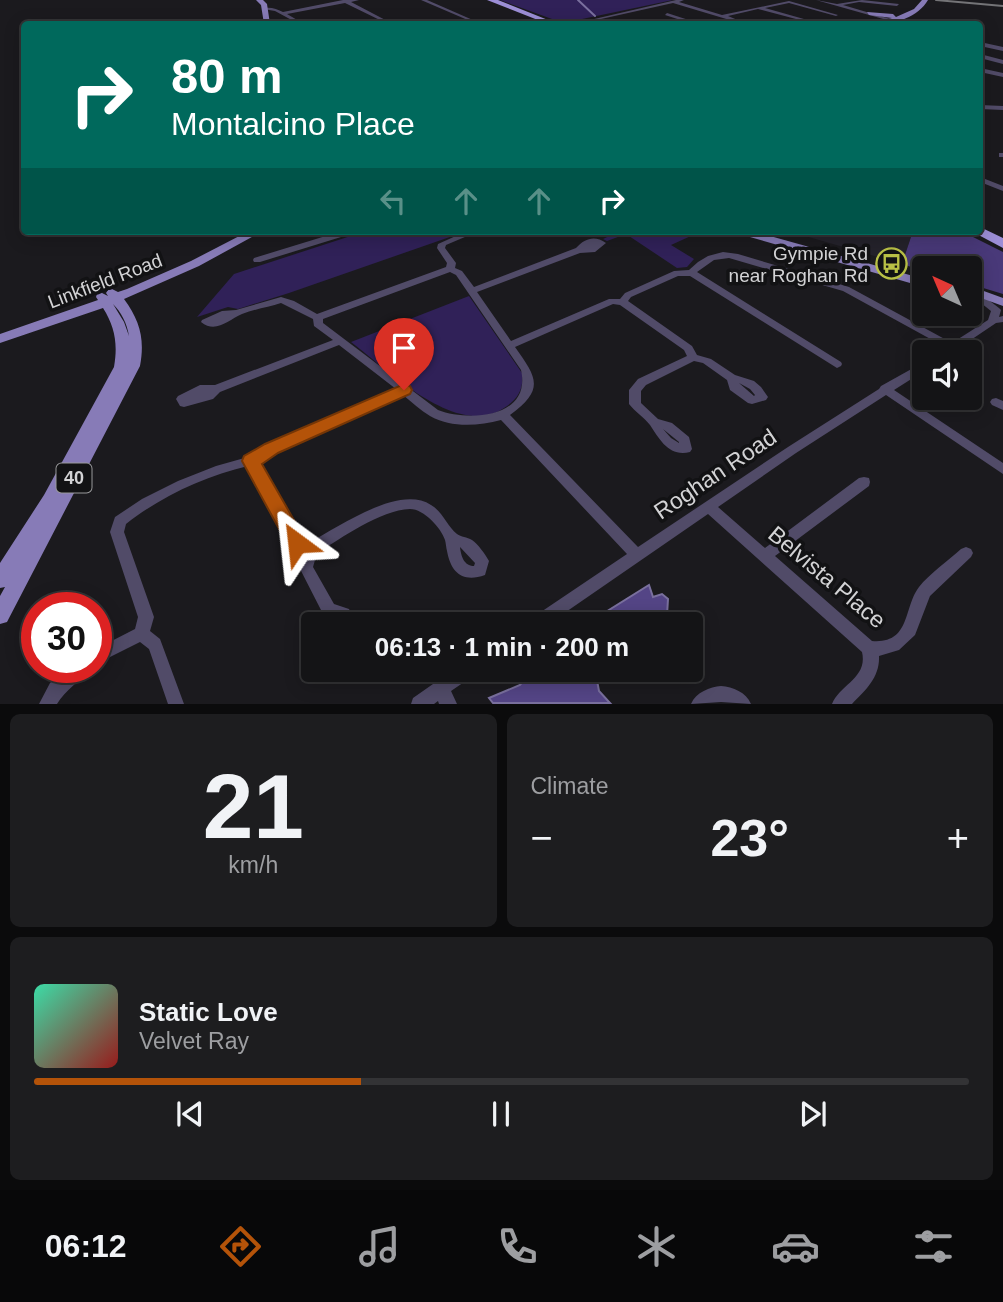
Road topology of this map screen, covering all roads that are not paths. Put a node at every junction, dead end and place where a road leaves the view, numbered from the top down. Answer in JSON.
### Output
{"nodes":[{"id":1,"x":259,"y":0,"type":"edge"},
{"id":2,"x":357,"y":0,"type":"edge"},
{"id":3,"x":423,"y":0,"type":"edge"},
{"id":4,"x":480,"y":0,"type":"edge"},
{"id":5,"x":491,"y":0,"type":"edge"},
{"id":6,"x":682,"y":0,"type":"edge"},
{"id":7,"x":818,"y":0,"type":"edge"},
{"id":8,"x":344,"y":1,"type":"edge"},
{"id":9,"x":674,"y":2,"type":"junction"},
{"id":10,"x":928,"y":2,"type":"edge"},
{"id":11,"x":837,"y":5,"type":"junction"},
{"id":12,"x":695,"y":7,"type":"junction"},
{"id":13,"x":896,"y":7,"type":"dead end"},
{"id":14,"x":760,"y":8,"type":"junction"},
{"id":15,"x":265,"y":9,"type":"junction"},
{"id":16,"x":283,"y":13,"type":"junction"},
{"id":17,"x":869,"y":13,"type":"joint"},
{"id":18,"x":667,"y":14,"type":"dead end"},
{"id":19,"x":723,"y":16,"type":"junction"},
{"id":20,"x":839,"y":16,"type":"dead end"},
{"id":21,"x":916,"y":20,"type":"edge"},
{"id":22,"x":267,"y":21,"type":"edge"},
{"id":23,"x":297,"y":21,"type":"edge"},
{"id":24,"x":385,"y":21,"type":"edge"},
{"id":25,"x":473,"y":21,"type":"edge"},
{"id":26,"x":533,"y":21,"type":"edge"},
{"id":27,"x":546,"y":21,"type":"edge"},
{"id":28,"x":594,"y":21,"type":"edge"},
{"id":29,"x":687,"y":21,"type":"edge"},
{"id":30,"x":736,"y":21,"type":"edge"},
{"id":31,"x":805,"y":21,"type":"edge"},
{"id":32,"x":896,"y":21,"type":"edge"},
{"id":33,"x":983,"y":44,"type":"edge"},
{"id":34,"x":1002,"y":49,"type":"edge"},
{"id":35,"x":983,"y":57,"type":"edge"},
{"id":36,"x":992,"y":61,"type":"junction"},
{"id":37,"x":1003,"y":62,"type":"edge"},
{"id":38,"x":983,"y":66,"type":"edge"},
{"id":39,"x":983,"y":69,"type":"edge"},
{"id":40,"x":1003,"y":75,"type":"edge"},
{"id":41,"x":983,"y":107,"type":"edge"},
{"id":42,"x":1003,"y":108,"type":"edge"},
{"id":43,"x":983,"y":180,"type":"edge"},
{"id":44,"x":1003,"y":189,"type":"edge"},
{"id":45,"x":983,"y":223,"type":"edge"},
{"id":46,"x":1003,"y":233,"type":"edge"},
{"id":47,"x":983,"y":234,"type":"edge"},
{"id":48,"x":235,"y":235,"type":"edge"},
{"id":49,"x":249,"y":235,"type":"edge"},
{"id":50,"x":338,"y":235,"type":"edge"},
{"id":51,"x":465,"y":235,"type":"edge"},
{"id":52,"x":754,"y":235,"type":"edge"},
{"id":53,"x":776,"y":235,"type":"edge"},
{"id":54,"x":1003,"y":244,"type":"edge"},
{"id":55,"x":579,"y":250,"type":"dead end"},
{"id":56,"x":257,"y":260,"type":"dead end"},
{"id":57,"x":450,"y":269,"type":"junction"},
{"id":58,"x":692,"y":273,"type":"junction"},
{"id":59,"x":912,"y":274,"type":"edge"},
{"id":60,"x":912,"y":280,"type":"edge"},
{"id":61,"x":472,"y":291,"type":"junction"},
{"id":62,"x":982,"y":297,"type":"edge"},
{"id":63,"x":982,"y":300,"type":"edge"},
{"id":64,"x":623,"y":302,"type":"junction"},
{"id":65,"x":113,"y":303,"type":"junction"},
{"id":66,"x":1003,"y":303,"type":"edge"},
{"id":67,"x":82,"y":312,"type":"junction"},
{"id":68,"x":236,"y":313,"type":"dead end"},
{"id":69,"x":318,"y":317,"type":"junction"},
{"id":70,"x":998,"y":320,"type":"edge"},
{"id":71,"x":0,"y":330,"type":"edge"},
{"id":72,"x":0,"y":339,"type":"edge"},
{"id":73,"x":934,"y":340,"type":"edge"},
{"id":74,"x":964,"y":340,"type":"edge"},
{"id":75,"x":341,"y":341,"type":"junction"},
{"id":76,"x":510,"y":345,"type":"junction"},
{"id":77,"x":693,"y":357,"type":"junction"},
{"id":78,"x":837,"y":364,"type":"dead end"},
{"id":79,"x":912,"y":373,"type":"edge"},
{"id":80,"x":732,"y":378,"type":"dead end"},
{"id":81,"x":216,"y":389,"type":"dead end"},
{"id":82,"x":885,"y":389,"type":"junction"},
{"id":83,"x":404,"y":390,"type":"junction"},
{"id":84,"x":503,"y":415,"type":"junction"},
{"id":85,"x":654,"y":422,"type":"dead end"},
{"id":86,"x":251,"y":461,"type":"junction"},
{"id":87,"x":1003,"y":469,"type":"edge"},
{"id":88,"x":864,"y":482,"type":"dead end"},
{"id":89,"x":708,"y":506,"type":"junction"},
{"id":90,"x":452,"y":538,"type":"dead end"},
{"id":91,"x":311,"y":550,"type":"junction"},
{"id":92,"x":965,"y":553,"type":"dead end"},
{"id":93,"x":636,"y":555,"type":"junction"},
{"id":94,"x":765,"y":556,"type":"junction"},
{"id":95,"x":0,"y":580,"type":"edge"},
{"id":96,"x":329,"y":609,"type":"junction"},
{"id":97,"x":328,"y":612,"type":"edge"},
{"id":98,"x":338,"y":612,"type":"edge"},
{"id":99,"x":553,"y":612,"type":"edge"},
{"id":100,"x":0,"y":615,"type":"edge"},
{"id":101,"x":141,"y":634,"type":"junction"},
{"id":102,"x":869,"y":648,"type":"junction"},
{"id":103,"x":112,"y":649,"type":"edge"},
{"id":104,"x":450,"y":682,"type":"edge"},
{"id":105,"x":63,"y":683,"type":"edge"},
{"id":106,"x":440,"y":689,"type":"junction"},
{"id":107,"x":47,"y":704,"type":"edge"},
{"id":108,"x":176,"y":704,"type":"edge"},
{"id":109,"x":419,"y":704,"type":"edge"},
{"id":110,"x":449,"y":704,"type":"edge"},
{"id":111,"x":699,"y":704,"type":"edge"},
{"id":112,"x":743,"y":704,"type":"edge"},
{"id":113,"x":840,"y":704,"type":"edge"}],
"edges":[{"from":1,"to":15,"type":"main road"},
{"from":2,"to":8,"type":"street"},
{"from":3,"to":25,"type":"street"},
{"from":4,"to":26,"type":"highway"},
{"from":5,"to":27,"type":"highway"},
{"from":6,"to":9,"type":"street"},
{"from":6,"to":12,"type":"street"},
{"from":7,"to":11,"type":"street"},
{"from":8,"to":16,"type":"street"},
{"from":8,"to":24,"type":"street"},
{"from":9,"to":12,"type":"street"},
{"from":9,"to":28,"type":"street"},
{"from":10,"to":21,"type":"main road"},
{"from":10,"to":32,"type":"main road"},
{"from":11,"to":13,"type":"street"},
{"from":11,"to":17,"type":"street"},
{"from":11,"to":32,"type":"street"},
{"from":12,"to":19,"type":"street"},
{"from":14,"to":19,"type":"street"},
{"from":14,"to":20,"type":"street"},
{"from":14,"to":31,"type":"street"},
{"from":15,"to":16,"type":"street"},
{"from":15,"to":22,"type":"main road"},
{"from":16,"to":23,"type":"street"},
{"from":17,"to":32,"type":"main road"},
{"from":18,"to":29,"type":"street"},
{"from":19,"to":30,"type":"street"},
{"from":21,"to":32,"type":"main road"},
{"from":33,"to":34,"type":"street"},
{"from":35,"to":36,"type":"street"},
{"from":36,"to":37,"type":"street"},
{"from":36,"to":38,"type":"street"},
{"from":39,"to":40,"type":"street"},
{"from":41,"to":42,"type":"street"},
{"from":43,"to":44,"type":"street"},
{"from":45,"to":46,"type":"highway"},
{"from":47,"to":54,"type":"highway"},
{"from":48,"to":65,"type":"main road","name":"Linkfield Road"},
{"from":49,"to":65,"type":"main road","name":"Linkfield Road"},
{"from":50,"to":56,"type":"street"},
{"from":51,"to":57,"type":"street"},
{"from":52,"to":60,"type":"main road"},
{"from":53,"to":59,"type":"main road"},
{"from":55,"to":61,"type":"street"},
{"from":57,"to":61,"type":"street"},
{"from":57,"to":69,"type":"street"},
{"from":58,"to":64,"type":"street"},
{"from":58,"to":73,"type":"street"},
{"from":58,"to":78,"type":"street"},
{"from":61,"to":76,"type":"street"},
{"from":62,"to":66,"type":"main road"},
{"from":63,"to":70,"type":"street"},
{"from":64,"to":76,"type":"street"},
{"from":64,"to":77,"type":"street"},
{"from":65,"to":67,"type":"main road"},
{"from":65,"to":67,"type":"main road","name":"Linkfield Road"},
{"from":65,"to":71,"type":"main road","name":"Linkfield Road"},
{"from":65,"to":95,"type":"main road","number":"40"},
{"from":65,"to":100,"type":"main road","number":"40"},
{"from":67,"to":72,"type":"main road","name":"Linkfield Road"},
{"from":68,"to":69,"type":"street"},
{"from":69,"to":75,"type":"street"},
{"from":70,"to":74,"type":"street"},
{"from":75,"to":81,"type":"street"},
{"from":75,"to":83,"type":"street"},
{"from":76,"to":84,"type":"street"},
{"from":77,"to":80,"type":"street"},
{"from":77,"to":85,"type":"street"},
{"from":79,"to":82,"type":"street","name":"Roghan Road"},
{"from":82,"to":87,"type":"street"},
{"from":82,"to":89,"type":"street","name":"Roghan Road"},
{"from":83,"to":84,"type":"street"},
{"from":83,"to":86,"type":"street"},
{"from":84,"to":93,"type":"street"},
{"from":86,"to":91,"type":"street"},
{"from":86,"to":101,"type":"street"},
{"from":88,"to":94,"type":"street"},
{"from":89,"to":93,"type":"street","name":"Roghan Road"},
{"from":89,"to":94,"type":"street","name":"Belvista Place"},
{"from":90,"to":91,"type":"street"},
{"from":91,"to":96,"type":"street"},
{"from":92,"to":102,"type":"street","name":"Belvista Place"},
{"from":93,"to":99,"type":"street","name":"Roghan Road"},
{"from":94,"to":102,"type":"street","name":"Belvista Place"},
{"from":96,"to":97,"type":"street"},
{"from":96,"to":98,"type":"street"},
{"from":101,"to":103,"type":"street"},
{"from":101,"to":108,"type":"street"},
{"from":102,"to":113,"type":"street"},
{"from":104,"to":106,"type":"street"},
{"from":105,"to":107,"type":"street"},
{"from":106,"to":109,"type":"street"},
{"from":106,"to":110,"type":"street"},
{"from":111,"to":112,"type":"street"}]}
